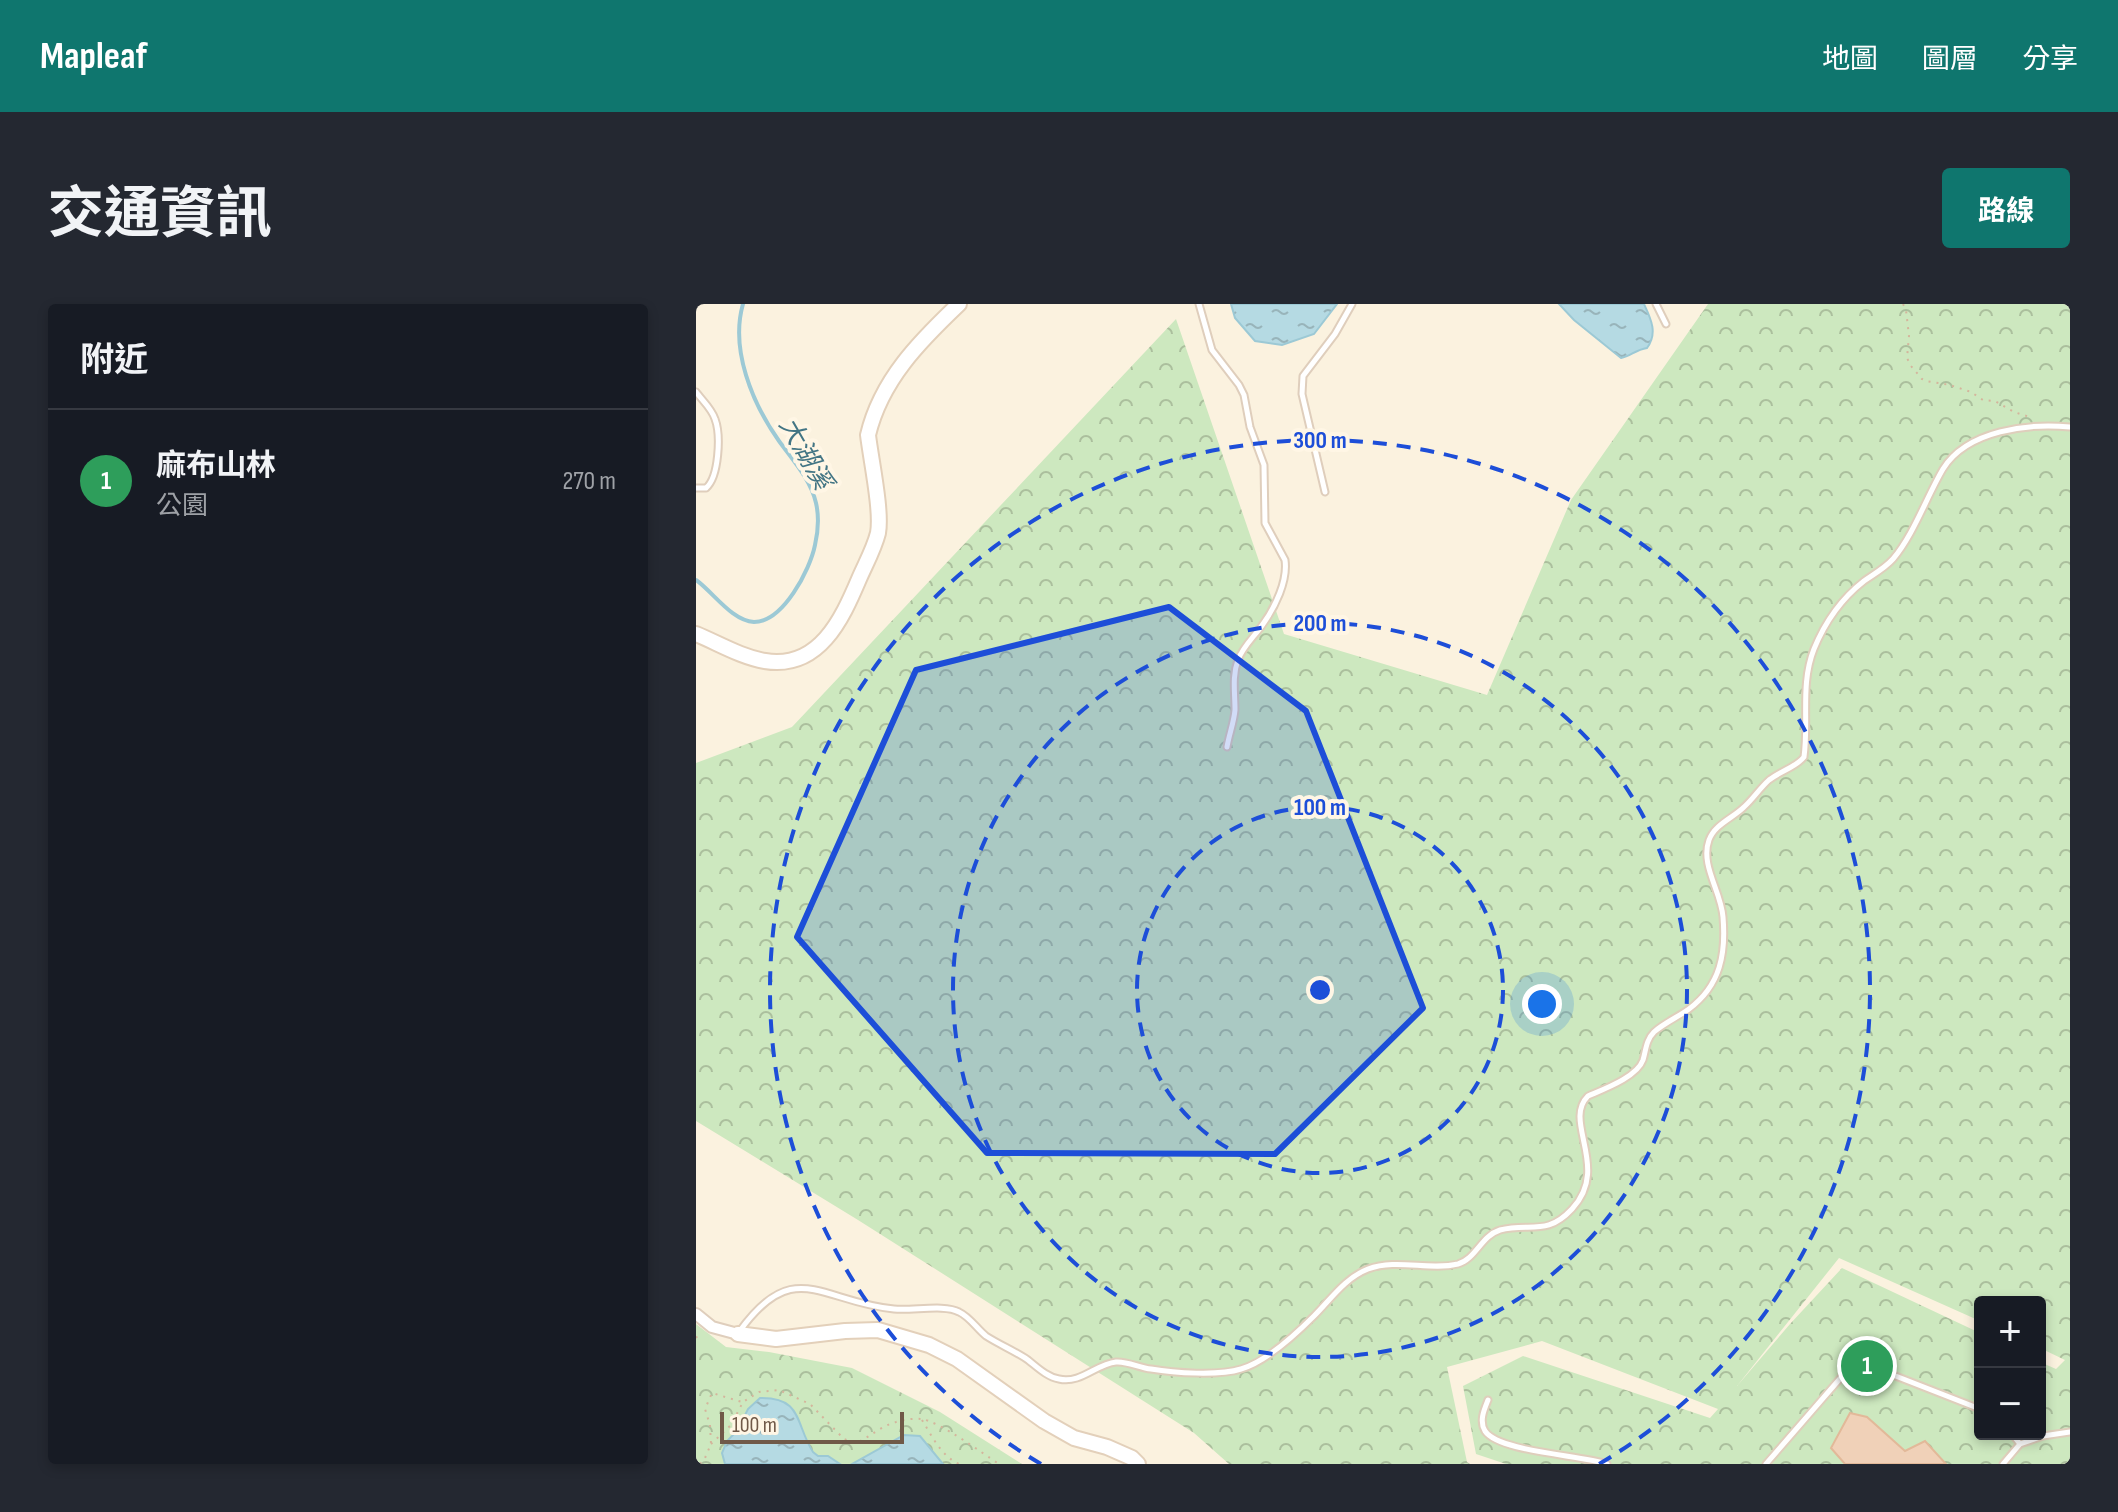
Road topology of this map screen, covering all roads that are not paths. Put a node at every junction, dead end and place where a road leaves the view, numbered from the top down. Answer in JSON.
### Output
{"nodes":[{"id":1,"x":959,"y":304,"type":"edge"},
{"id":2,"x":1199,"y":304,"type":"edge"},
{"id":3,"x":1352,"y":304,"type":"edge"},
{"id":4,"x":1656,"y":304,"type":"edge"},
{"id":5,"x":1666,"y":324,"type":"dead end"},
{"id":6,"x":696,"y":392,"type":"edge"},
{"id":7,"x":2070,"y":427,"type":"edge"},
{"id":8,"x":696,"y":488,"type":"edge"},
{"id":9,"x":1325,"y":492,"type":"dead end"},
{"id":10,"x":696,"y":634,"type":"edge"},
{"id":11,"x":1227,"y":747,"type":"dead end"},
{"id":12,"x":696,"y":1314,"type":"edge"},
{"id":13,"x":738,"y":1334,"type":"junction"},
{"id":14,"x":1488,"y":1400,"type":"dead end"},
{"id":15,"x":1974,"y":1407,"type":"edge"},
{"id":16,"x":2070,"y":1432,"type":"edge"},
{"id":17,"x":2017,"y":1440,"type":"edge"},
{"id":18,"x":2020,"y":1444,"type":"junction"},
{"id":19,"x":1138,"y":1464,"type":"edge"},
{"id":20,"x":1607,"y":1464,"type":"edge"},
{"id":21,"x":1766,"y":1464,"type":"edge"},
{"id":22,"x":2003,"y":1464,"type":"edge"}],
"edges":[{"from":1,"to":10,"type":"street"},
{"from":2,"to":11,"type":"lane"},
{"from":3,"to":9,"type":"lane"},
{"from":4,"to":5,"type":"lane"},
{"from":6,"to":8,"type":"lane"},
{"from":7,"to":13,"type":"lane"},
{"from":12,"to":13,"type":"street"},
{"from":13,"to":19,"type":"street"},
{"from":14,"to":20,"type":"lane"},
{"from":15,"to":21,"type":"lane"},
{"from":16,"to":18,"type":"lane"},
{"from":17,"to":18,"type":"lane"},
{"from":18,"to":22,"type":"lane"}]}
